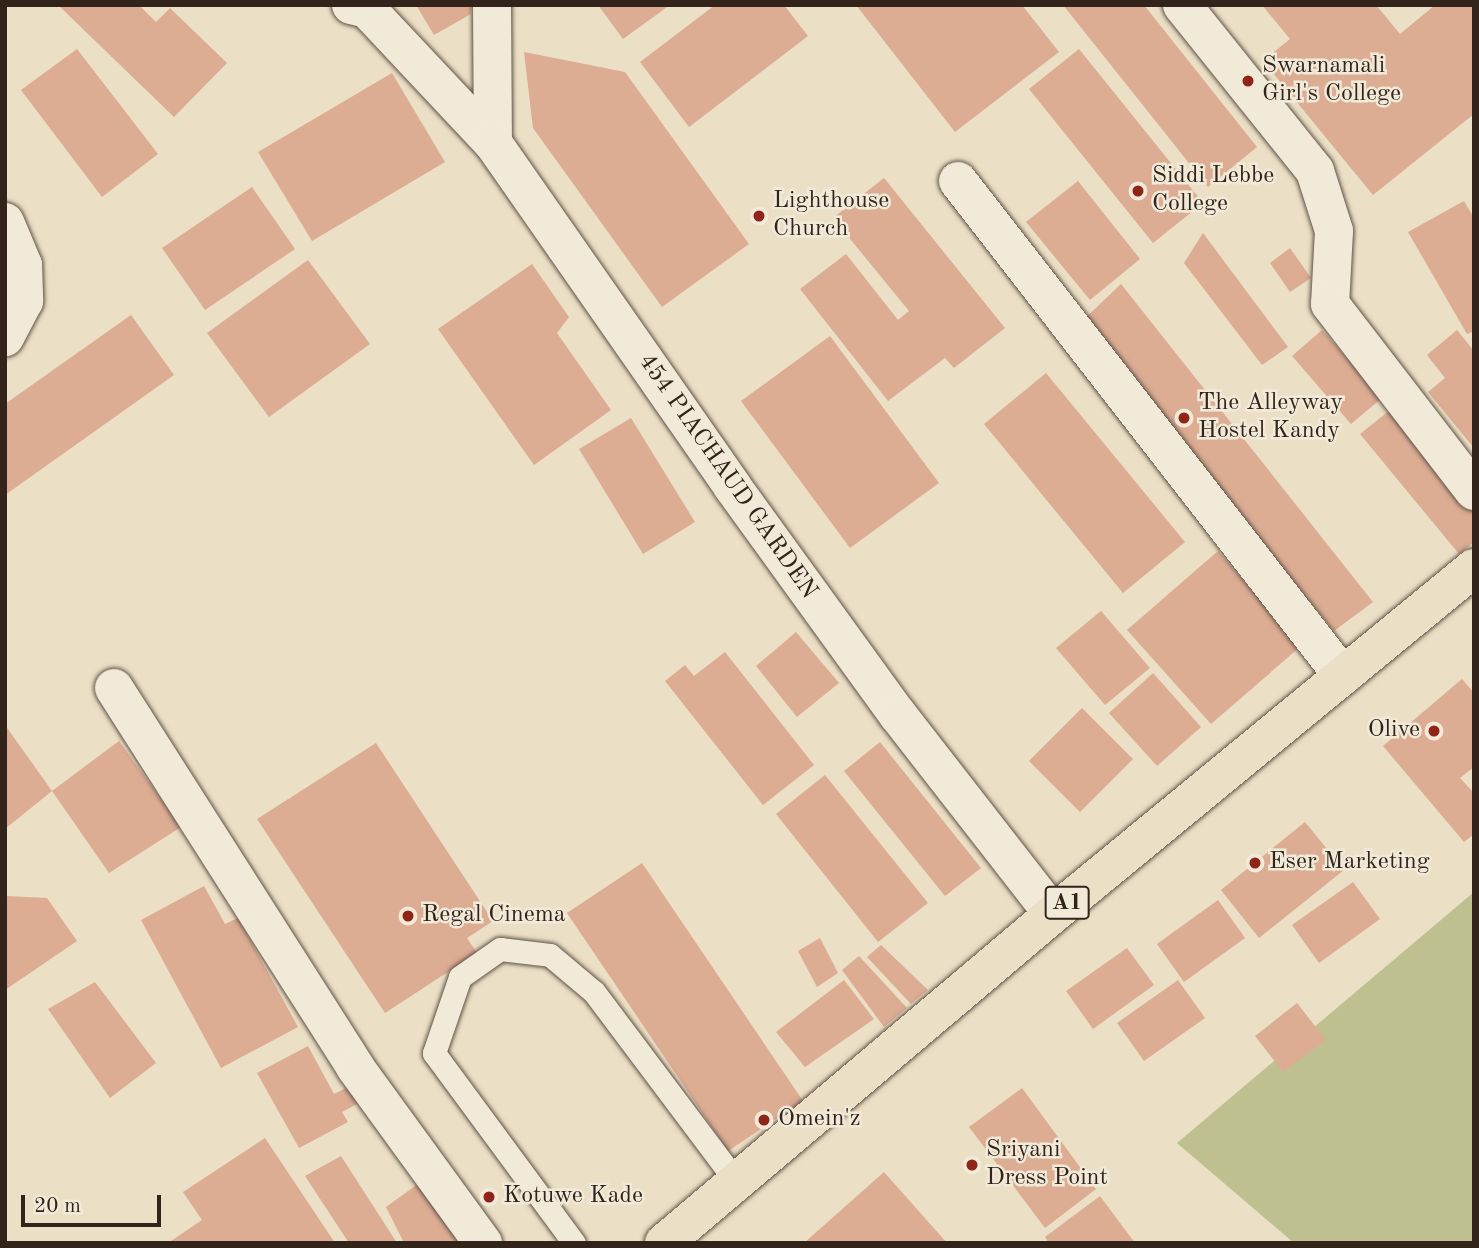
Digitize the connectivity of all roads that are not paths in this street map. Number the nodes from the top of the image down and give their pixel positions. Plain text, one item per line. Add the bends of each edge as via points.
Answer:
1 (351, 5) edge
2 (492, 5) edge
3 (1181, 5) edge
4 (494, 143) junction
5 (958, 181) dead end
6 (5, 222) edge
7 (5, 337) edge
8 (1474, 491) edge
9 (1474, 568) edge
10 (1343, 677) junction
11 (114, 688) dead end
12 (1052, 914) junction
13 (736, 1181) junction
14 (483, 1243) edge
15 (574, 1243) edge
16 (664, 1243) edge

1 - 4 street, 454 PIACHAUD GARDEN via 367,9
2 - 4 street
3 - 8 street via 1315,171 1334,231 1330,304
4 - 12 street, 454 PIACHAUD GARDEN via 756,519 898,715
5 - 10 street
6 - 7 street via 23,265 24,301
9 - 10 highway, A1
10 - 12 highway, A1
11 - 14 street via 355,1067
12 - 13 highway, A1
13 - 15 lane via 594,992 551,955 500,949 460,977 434,1053
13 - 16 highway, A1

